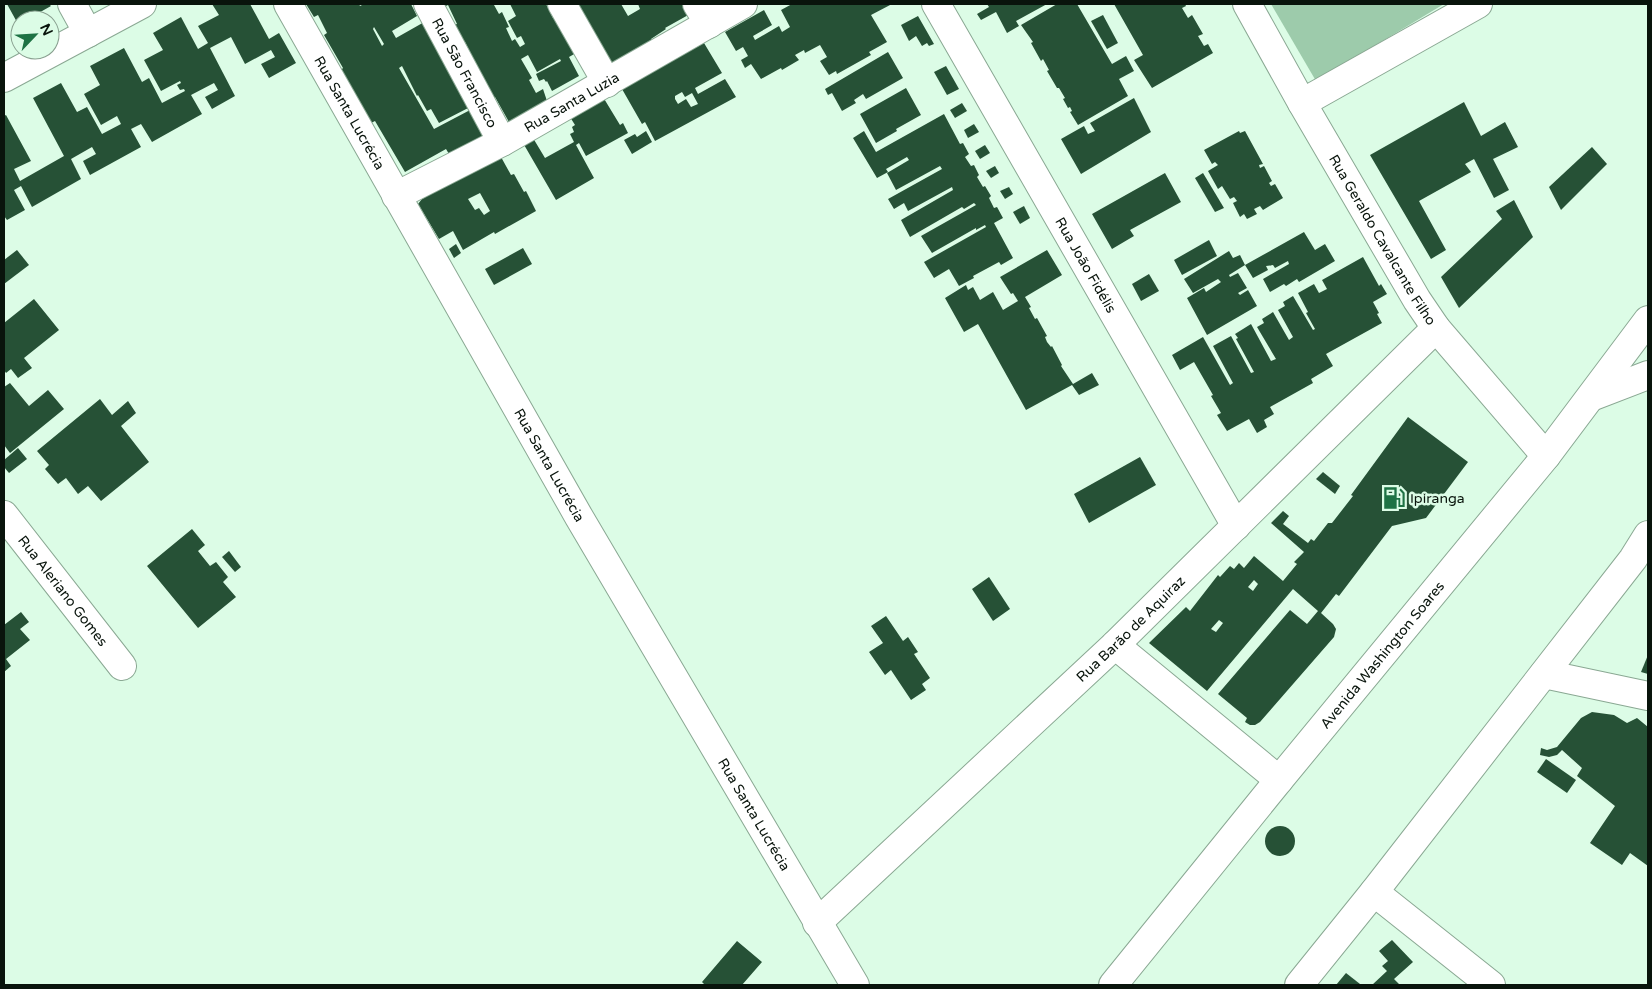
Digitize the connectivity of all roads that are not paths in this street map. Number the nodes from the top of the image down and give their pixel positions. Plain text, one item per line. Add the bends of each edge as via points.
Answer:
1 (72, 4) edge
2 (142, 4) edge
3 (288, 4) edge
4 (428, 4) edge
5 (562, 4) edge
6 (743, 4) edge
7 (936, 4) edge
8 (1247, 4) edge
9 (1478, 4) edge
10 (703, 14) edge
11 (88, 33) junction
12 (4, 78) edge
13 (607, 83) junction
14 (1302, 103) junction
15 (502, 142) junction
16 (396, 196) junction
17 (1648, 320) edge
18 (1436, 328) junction
19 (1648, 375) edge
20 (1591, 397) junction
21 (1546, 456) junction
22 (4, 515) edge
23 (1236, 526) junction
24 (1648, 535) edge
25 (1114, 645) junction
26 (122, 666) dead end
27 (1544, 674) junction
28 (1648, 696) edge
29 (1279, 780) junction
30 (1374, 892) junction
31 (817, 922) junction
32 (1477, 982) edge
33 (855, 985) edge
34 (1113, 985) edge
35 (1299, 985) edge

1 - 11 main road
2 - 11 main road
3 - 16 main road, Rua Santa Lucrécia
4 - 15 main road, Rua São Francisco
5 - 13 main road
6 - 10 main road, Rua Santa Luzia
7 - 23 main road, Rua João Fidélis
8 - 14 main road, Rua Geraldo Cavalcante Filho
9 - 14 main road
10 - 13 main road, Rua Santa Luzia
11 - 12 main road
13 - 15 main road, Rua Santa Luzia
14 - 18 main road, Rua Geraldo Cavalcante Filho
15 - 16 main road, Rua Santa Luzia
16 - 31 main road, Rua Santa Lucrécia
17 - 20 main road, Avenida Washington Soares
18 - 21 main road, Rua Geraldo Cavalcante Filho
18 - 23 main road, Rua Barão de Aquiraz
19 - 20 main road
20 - 21 main road, Avenida Washington Soares
21 - 29 main road, Avenida Washington Soares
22 - 26 main road, Rua Aleriano Gomes
23 - 25 main road, Rua Barão de Aquiraz
24 - 27 main road
25 - 29 main road
25 - 31 main road, Rua Barão de Aquiraz
27 - 28 main road
27 - 30 main road
29 - 34 main road, Avenida Washington Soares
30 - 32 main road
30 - 35 main road
31 - 33 main road, Rua Santa Lucrécia

